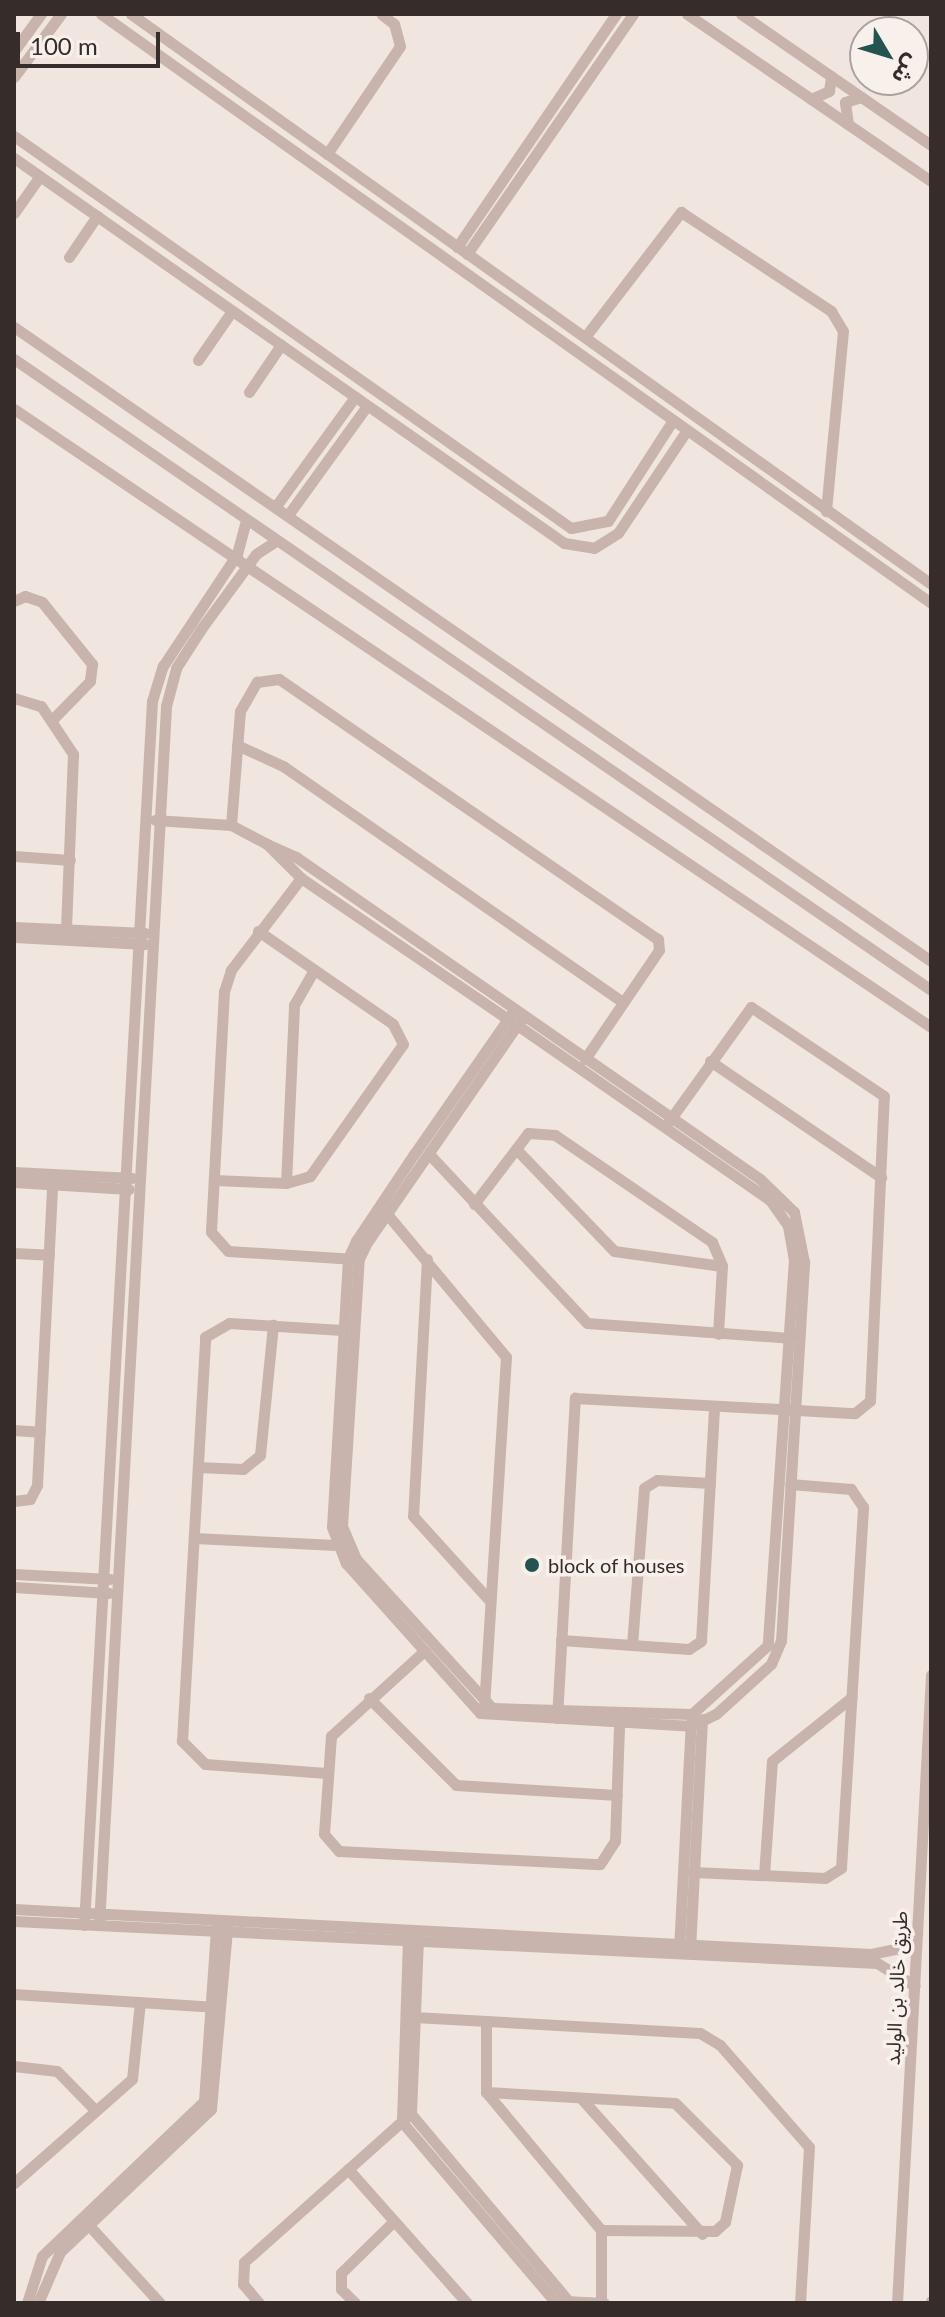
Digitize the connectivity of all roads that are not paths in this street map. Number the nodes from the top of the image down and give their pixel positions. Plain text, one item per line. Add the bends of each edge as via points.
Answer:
1 (41, 14) edge
2 (61, 14) edge
3 (101, 14) edge
4 (131, 14) edge
5 (381, 14) edge
6 (616, 14) edge
7 (633, 14) edge
8 (687, 14) edge
9 (741, 14) edge
10 (14, 50) edge
11 (831, 76) junction
12 (14, 77) edge
13 (861, 97) junction
14 (811, 99) junction
15 (848, 124) junction
16 (14, 136) edge
17 (931, 145) edge
18 (327, 154) junction
19 (14, 158) edge
20 (40, 176) junction
21 (931, 181) edge
22 (14, 213) edge
23 (97, 216) junction
24 (462, 251) junction
25 (69, 257) dead end
26 (232, 311) junction
27 (269, 317) junction
28 (14, 327) edge
29 (260, 331) junction
30 (585, 337) junction
31 (281, 345) junction
32 (14, 359) edge
33 (198, 360) dead end
34 (249, 392) dead end
35 (355, 397) junction
36 (367, 406) junction
37 (14, 409) edge
38 (673, 420) junction
39 (687, 430) junction
40 (469, 459) junction
41 (461, 471) junction
42 (276, 506) junction
43 (826, 511) junction
44 (288, 515) junction
45 (246, 520) junction
46 (276, 541) junction
47 (235, 558) junction
48 (247, 564) junction
49 (915, 573) junction
50 (931, 584) edge
51 (906, 586) junction
52 (14, 601) edge
53 (931, 603) edge
54 (190, 622) junction
55 (201, 629) junction
56 (14, 698) edge
57 (52, 720) junction
58 (237, 745) junction
59 (146, 820) junction
60 (160, 821) junction
61 (231, 825) junction
62 (267, 844) junction
63 (14, 856) edge
64 (70, 860) junction
65 (301, 878) junction
66 (14, 927) edge
67 (66, 930) junction
68 (258, 931) junction
69 (14, 937) edge
70 (139, 938) junction
71 (153, 939) junction
72 (931, 961) edge
73 (314, 970) junction
74 (931, 990) edge
75 (623, 1002) junction
76 (516, 1017) junction
77 (931, 1027) edge
78 (585, 1059) junction
79 (710, 1061) junction
80 (130, 1111) junction
81 (144, 1111) junction
82 (668, 1123) junction
83 (516, 1149) junction
84 (429, 1154) junction
85 (14, 1172) edge
86 (881, 1177) junction
87 (214, 1180) junction
88 (47, 1181) junction
89 (14, 1182) edge
90 (286, 1183) junction
91 (126, 1184) junction
92 (140, 1184) junction
93 (474, 1204) junction
94 (387, 1214) junction
95 (14, 1253) edge
96 (49, 1255) junction
97 (354, 1259) junction
98 (427, 1259) junction
99 (722, 1266) junction
100 (273, 1325) junction
101 (342, 1330) junction
102 (718, 1334) junction
103 (789, 1338) junction
104 (114, 1398) junction
105 (128, 1398) junction
106 (714, 1407) junction
107 (789, 1411) junction
108 (14, 1430) edge
109 (40, 1432) junction
110 (786, 1460) junction
111 (198, 1467) junction
112 (710, 1483) junction
113 (790, 1484) junction
114 (14, 1501) edge
115 (194, 1538) junction
116 (336, 1545) junction
117 (14, 1574) edge
118 (104, 1579) junction
119 (118, 1580) junction
120 (14, 1587) edge
121 (103, 1592) junction
122 (117, 1593) junction
123 (380, 1595) junction
124 (490, 1601) junction
125 (561, 1640) junction
126 (632, 1645) junction
127 (423, 1652) junction
128 (931, 1675) edge
129 (852, 1697) junction
130 (369, 1698) junction
131 (484, 1703) junction
132 (930, 1713) edge
133 (557, 1718) junction
134 (696, 1718) junction
135 (619, 1726) junction
136 (326, 1773) junction
137 (617, 1795) junction
138 (87, 1869) junction
139 (102, 1870) junction
140 (694, 1872) junction
141 (764, 1875) junction
142 (14, 1909) edge
143 (84, 1919) junction
144 (100, 1920) junction
145 (14, 1921) edge
146 (221, 1926) junction
147 (917, 1933) junction
148 (413, 1936) junction
149 (685, 1944) junction
150 (684, 1958) junction
151 (915, 1986) junction
152 (14, 1994) edge
153 (140, 2002) junction
154 (217, 2006) junction
155 (414, 2017) junction
156 (486, 2021) junction
157 (14, 2066) edge
158 (486, 2092) junction
159 (581, 2098) junction
160 (95, 2110) junction
161 (406, 2118) junction
162 (348, 2169) junction
163 (14, 2183) edge
164 (86, 2221) junction
165 (394, 2221) junction
166 (601, 2230) junction
167 (702, 2234) junction
168 (556, 2302) edge
169 (570, 2302) edge
170 (27, 2303) edge
171 (38, 2303) edge
172 (160, 2303) edge
173 (259, 2303) edge
174 (355, 2303) edge
175 (467, 2303) edge
176 (603, 2303) edge
177 (800, 2303) edge
178 (897, 2303) edge

1 - 10 street
2 - 12 street
3 - 38 street
4 - 18 street
5 - 18 street via 394,24 400,46
6 - 24 street
7 - 24 street
8 - 14 street
9 - 11 street
11 - 13 street
11 - 14 street via 829,91
13 - 15 street via 845,102
13 - 17 street
14 - 15 street
15 - 21 street
16 - 27 street
18 - 24 street
19 - 20 street
20 - 22 street
20 - 23 street
23 - 25 street
23 - 26 street
24 - 30 street
26 - 29 street
26 - 33 street
27 - 29 street
27 - 40 street
28 - 42 street
29 - 31 street
30 - 43 street
30 - 43 street via 681,212 831,311 843,331
31 - 34 street
31 - 35 street
32 - 45 street
35 - 36 street
35 - 42 street
36 - 41 street
36 - 44 street
37 - 47 street
38 - 39 street
38 - 40 street via 616,510 597,528 557,522
39 - 41 street via 618,533 594,548 564,543
39 - 51 street
40 - 41 street
42 - 44 street
43 - 49 street
44 - 72 street
45 - 46 street
45 - 47 street
46 - 48 street
46 - 74 street
47 - 48 street
47 - 54 street
48 - 55 street
48 - 77 street
49 - 50 street
49 - 51 street
51 - 53 street
52 - 57 street via 25,596 42,602 92,664 90,681
54 - 55 street
54 - 59 street via 156,683
55 - 60 street via 168,692
56 - 57 street via 34,700
57 - 64 street via 75,765
58 - 61 street
58 - 75 street via 283,766
58 - 75 street via 247,694 264,679 286,682 658,939 659,950
59 - 60 street
59 - 70 street
60 - 61 street
60 - 71 street
61 - 62 street
62 - 65 street
62 - 76 street
63 - 64 street
64 - 67 street
65 - 68 street
65 - 76 street
66 - 67 street
67 - 70 street
68 - 73 street
68 - 87 street via 224,991
69 - 70 street
70 - 71 street
70 - 80 street
71 - 81 street
73 - 90 street via 293,1012
73 - 90 street via 397,1028 403,1044 321,1167
75 - 78 street
76 - 78 street
76 - 82 street
76 - 84 street
76 - 97 street
78 - 82 street
79 - 82 street
79 - 86 street
79 - 86 street via 747,1008 809,1041 884,1096
80 - 81 street
80 - 91 street
81 - 92 street
82 - 103 street via 780,1211 794,1246
82 - 107 street via 776,1190 794,1212 804,1241
83 - 93 street
83 - 99 street via 614,1251
83 - 99 street via 537,1130 555,1135 712,1242
84 - 93 street
84 - 94 street
85 - 88 street
86 - 107 street via 870,1401 855,1413
87 - 90 street
87 - 97 street via 211,1232 221,1249
88 - 89 street
88 - 91 street
88 - 96 street
91 - 92 street
91 - 104 street
92 - 105 street
93 - 102 street via 580,1319
94 - 97 street
94 - 98 street
95 - 96 street
96 - 109 street
97 - 101 street
97 - 123 street via 341,1511 356,1559
98 - 124 street via 506,1357
98 - 124 street via 413,1516
99 - 102 street
100 - 101 street
100 - 111 street via 260,1455 243,1469
100 - 111 street via 220,1323 207,1332
101 - 116 street via 331,1509
102 - 103 street
103 - 107 street
104 - 105 street
104 - 118 street
105 - 119 street
106 - 107 street
106 - 112 street
106 - 125 street via 575,1398
107 - 110 street
108 - 109 street
109 - 114 street via 36,1493
110 - 113 street
110 - 134 street via 768,1645
111 - 115 street
112 - 126 street via 657,1480 644,1488
112 - 126 street via 701,1641 689,1649
113 - 129 street via 851,1489 861,1499
113 - 134 street via 779,1649
115 - 116 street
115 - 136 street via 184,1748 205,1764
116 - 123 street
117 - 118 street
118 - 119 street
118 - 121 street
119 - 122 street
120 - 121 street
121 - 122 street
121 - 138 street
122 - 139 street
123 - 127 street
123 - 131 street
124 - 131 street
125 - 126 street
125 - 133 street
127 - 130 street
127 - 133 street via 480,1713
128 - 132 street, طريق خالد بن الوليد
129 - 141 street via 793,1737 772,1761
129 - 141 street via 841,1868 825,1878
130 - 136 street via 331,1736
130 - 137 street via 456,1785
131 - 133 street
132 - 147 street, طريق خالد بن الوليد
133 - 134 street
133 - 135 street
134 - 135 street
134 - 140 street
134 - 149 street
135 - 137 street
136 - 137 street via 324,1834 339,1851 593,1866 614,1848
138 - 139 street
138 - 143 street
139 - 144 street
140 - 141 street
140 - 149 street
142 - 143 street
143 - 144 street
143 - 145 street
144 - 146 street
146 - 148 street
146 - 154 street
147 - 149 street via 900,1948 871,1954
147 - 151 street, طريق خالد بن الوليد
148 - 149 street
148 - 150 street
148 - 155 street
148 - 161 street
149 - 150 street
150 - 151 street via 877,1963
151 - 178 street, طريق خالد بن الوليد
152 - 153 street
153 - 154 street
153 - 160 street via 137,2068
154 - 164 street via 216,2095 182,2135
155 - 156 street
155 - 161 street
156 - 158 street
156 - 177 street via 700,2033 720,2045 809,2147
157 - 160 street via 57,2071
158 - 159 street
158 - 166 street
159 - 167 street
159 - 167 street via 675,2103 737,2165 725,2222
160 - 163 street
161 - 162 street
161 - 168 street
161 - 169 street
162 - 165 street
162 - 173 street via 244,2262 243,2284
164 - 170 street via 42,2256
164 - 171 street via 51,2262
164 - 172 street
165 - 174 street via 341,2273 341,2289
165 - 175 street
166 - 167 street
166 - 176 street
168 - 169 street
169 - 176 street

